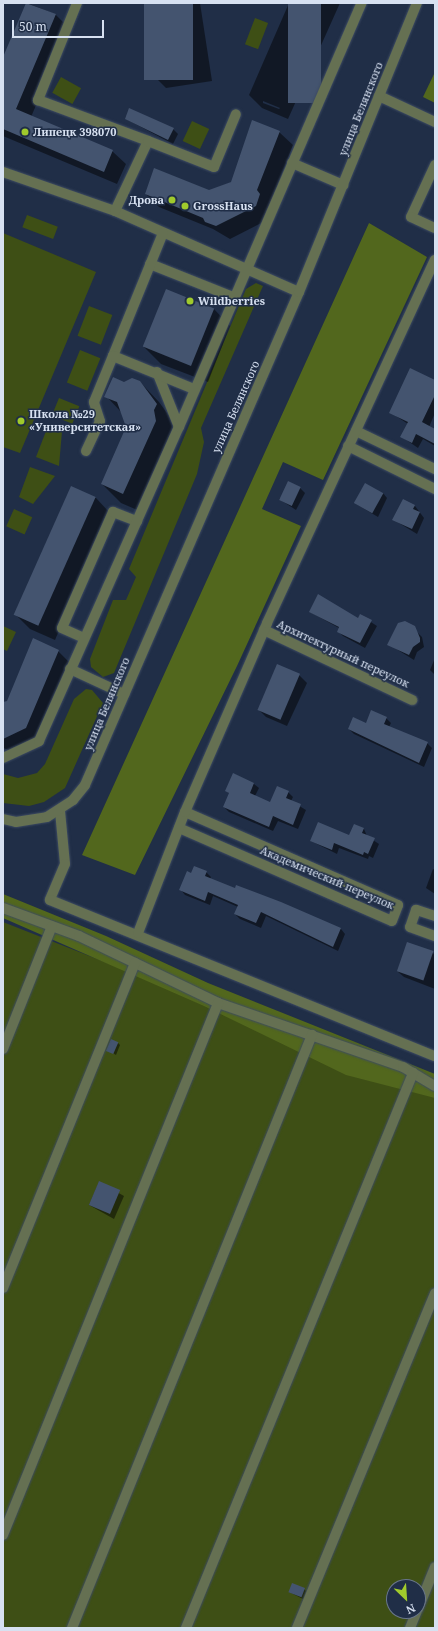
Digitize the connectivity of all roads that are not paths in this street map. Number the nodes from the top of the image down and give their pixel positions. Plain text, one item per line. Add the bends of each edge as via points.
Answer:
1 (77, 3) edge
2 (362, 3) edge
3 (417, 3) edge
4 (379, 96) junction
5 (236, 114) dead end
6 (435, 122) edge
7 (148, 141) junction
8 (292, 164) junction
9 (435, 165) edge
10 (3, 172) edge
11 (343, 185) junction
12 (115, 211) junction
13 (435, 228) edge
14 (163, 233) junction
15 (435, 260) edge
16 (150, 264) junction
17 (245, 270) junction
18 (299, 292) junction
19 (233, 297) junction
20 (113, 356) junction
21 (157, 372) junction
22 (194, 388) junction
23 (179, 427) junction
24 (356, 431) junction
25 (348, 446) junction
26 (86, 451) dead end
27 (435, 469) edge
28 (435, 488) edge
29 (137, 521) junction
30 (264, 630) junction
31 (84, 638) junction
32 (70, 669) junction
33 (124, 694) junction
34 (412, 700) dead end
35 (3, 758) edge
36 (60, 811) junction
37 (186, 812) junction
38 (3, 819) edge
39 (179, 828) junction
40 (3, 908) edge
41 (435, 916) edge
42 (52, 926) junction
43 (138, 933) junction
44 (435, 936) edge
45 (135, 963) junction
46 (218, 1002) junction
47 (312, 1035) junction
48 (3, 1049) edge
49 (435, 1056) edge
50 (413, 1073) junction
51 (435, 1086) edge
52 (3, 1288) edge
53 (435, 1293) edge
54 (3, 1535) edge
55 (435, 1567) edge
56 (426, 1590) edge
57 (72, 1628) edge
58 (186, 1628) edge
59 (297, 1628) edge

1 - 7 street via 38,100
2 - 8 street
3 - 4 street, улица Белянского
4 - 6 street
4 - 11 street, улица Белянского
5 - 7 street via 214,167
7 - 12 street
8 - 11 street
8 - 17 street
9 - 13 street via 411,217
10 - 12 street
11 - 18 street, улица Белянского
12 - 14 street
14 - 16 street
14 - 17 street
15 - 24 street
16 - 19 street
16 - 20 street
17 - 18 street
17 - 19 street
18 - 33 street, улица Белянского
19 - 22 street
20 - 21 street
20 - 26 street via 94,402 100,421
21 - 22 street
21 - 23 street
22 - 23 street
23 - 29 street
24 - 25 street
24 - 27 street
25 - 28 street
25 - 30 street
29 - 31 street
29 - 31 street via 113,512 62,628
30 - 34 street, Архитектурный переулок
30 - 37 street
31 - 32 street
32 - 33 street
32 - 35 street via 39,741
33 - 36 street, улица Белянского via 85,786
36 - 38 street via 35,820
36 - 43 street via 65,864 50,900
37 - 39 street
37 - 39 street, Академический переулок via 398,905 392,921
39 - 43 street
40 - 42 street
41 - 44 street via 416,910 410,927
42 - 45 street
42 - 48 street
43 - 49 street
45 - 46 street
45 - 52 street
46 - 47 street
46 - 54 street
47 - 50 street via 403,1067
47 - 57 street
50 - 51 street
50 - 58 street
53 - 59 street
55 - 56 street

